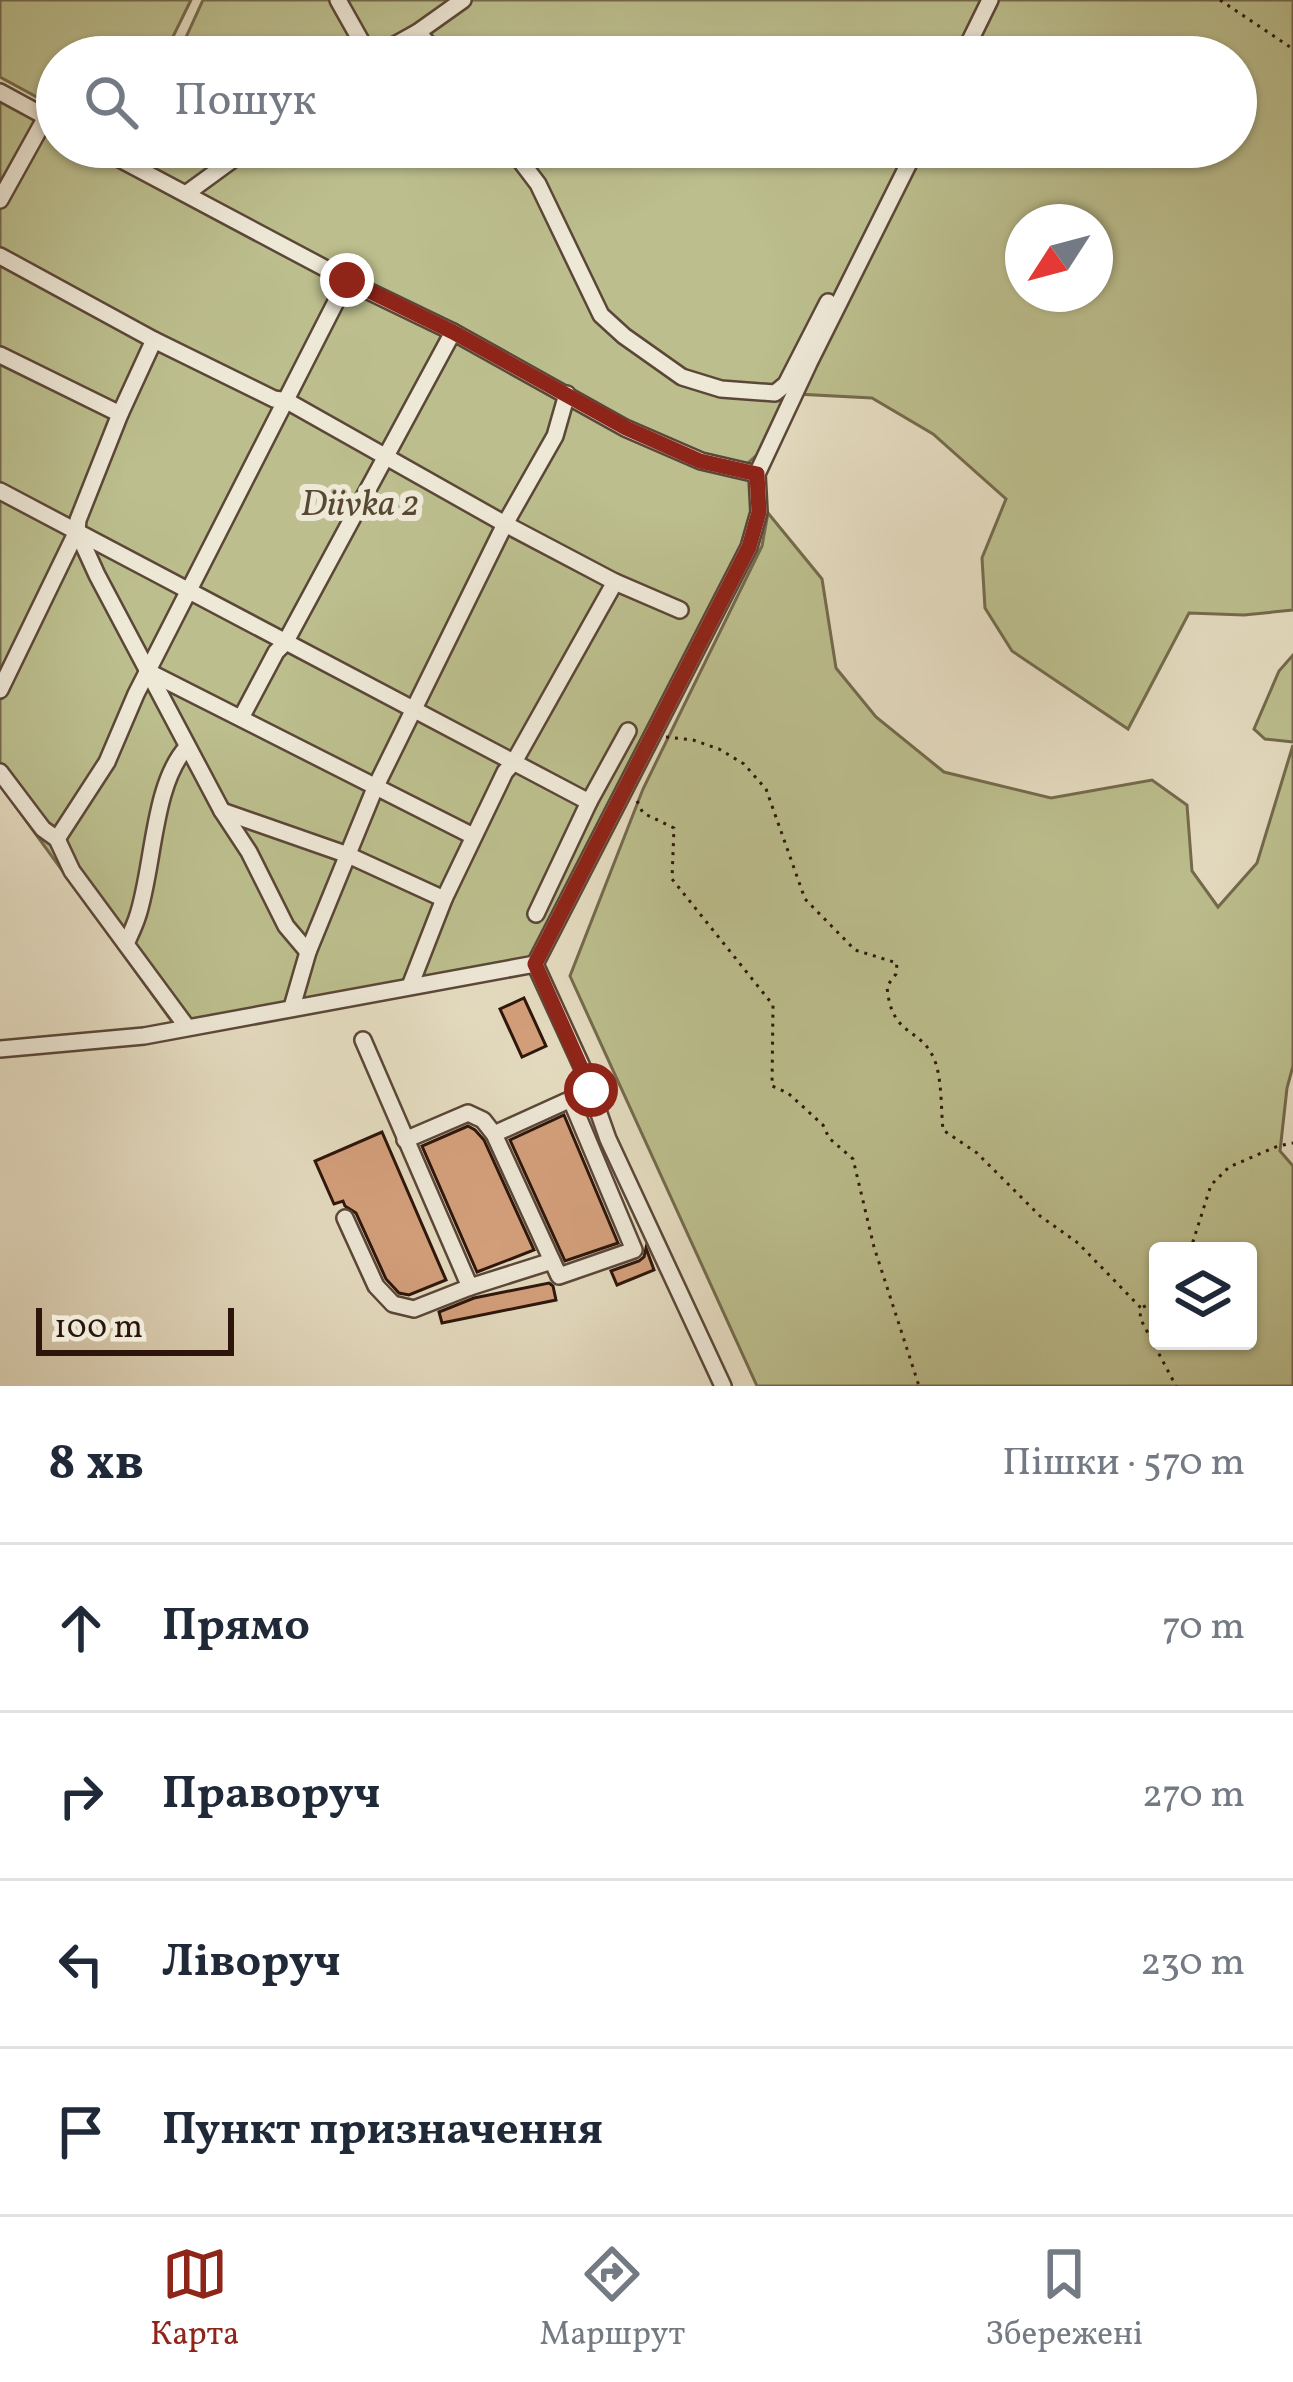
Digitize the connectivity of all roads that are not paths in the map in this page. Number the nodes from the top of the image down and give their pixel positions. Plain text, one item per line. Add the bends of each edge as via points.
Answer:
1 (338, 0) edge
2 (463, 0) edge
3 (990, 0) edge
4 (418, 32) junction
5 (359, 36) edge
6 (410, 36) edge
7 (421, 36) edge
8 (972, 36) edge
9 (0, 92) edge
10 (36, 111) edge
11 (36, 145) edge
12 (138, 168) edge
13 (221, 168) edge
14 (526, 168) edge
15 (907, 168) edge
16 (187, 193) junction
17 (0, 200) edge
18 (0, 256) edge
19 (347, 280) junction
20 (838, 283) dead end
21 (453, 332) junction
22 (154, 340) junction
23 (0, 355) edge
24 (567, 394) junction
25 (287, 401) junction
26 (119, 414) junction
27 (385, 457) junction
28 (757, 474) junction
29 (0, 490) edge
30 (506, 524) junction
31 (77, 532) junction
32 (615, 582) junction
33 (187, 592) junction
34 (680, 610) dead end
35 (285, 644) junction
36 (149, 672) junction
37 (0, 690) edge
38 (414, 710) junction
39 (242, 718) junction
40 (628, 731) dead end
41 (187, 747) junction
42 (514, 762) junction
43 (0, 772) edge
44 (375, 788) junction
45 (589, 802) junction
46 (222, 811) junction
47 (473, 836) junction
48 (57, 839) junction
49 (348, 855) junction
50 (444, 898) junction
51 (536, 914) dead end
52 (126, 944) junction
53 (308, 952) junction
54 (535, 964) junction
55 (410, 986) junction
56 (292, 1007) junction
57 (187, 1027) junction
58 (363, 1040) dead end
59 (0, 1049) edge
60 (591, 1090) junction
61 (571, 1100) junction
62 (494, 1134) junction
63 (405, 1140) junction
64 (346, 1218) dead end
65 (552, 1261) junction
66 (470, 1287) junction
67 (723, 1386) edge

1 - 5 street
2 - 4 street
3 - 8 street
4 - 6 street
4 - 7 street
9 - 10 street
11 - 17 street
12 - 16 street
13 - 16 street
14 - 20 street via 601,314 682,376 775,393
15 - 28 street
16 - 19 street
18 - 22 street
19 - 21 street
19 - 25 street
21 - 24 street
21 - 27 street
22 - 25 street
22 - 26 street
23 - 26 street
24 - 28 street via 700,461
24 - 30 street via 555,436
25 - 27 street
25 - 33 street
26 - 31 street
27 - 30 street
27 - 35 street
28 - 54 street via 759,512 749,547
29 - 31 street
30 - 32 street
30 - 38 street
31 - 33 street
31 - 36 street
31 - 37 street
32 - 34 street
32 - 42 street
33 - 35 street
33 - 36 street
35 - 38 street
35 - 39 street
36 - 39 street
36 - 41 street
36 - 48 street
38 - 42 street
38 - 44 street
39 - 44 street
40 - 45 street
41 - 46 street
41 - 52 street via 162,803
42 - 45 street
42 - 47 street
43 - 48 street
44 - 47 street
44 - 49 street
45 - 51 street
46 - 49 street
46 - 53 street
47 - 50 street
48 - 52 street
49 - 50 street
49 - 53 street
50 - 55 street
52 - 57 street
53 - 56 street
54 - 55 street
54 - 60 street
55 - 56 street
56 - 57 street
57 - 59 street
58 - 63 street
60 - 61 street
60 - 67 street
61 - 62 street
61 - 65 street via 634,1250 559,1276
62 - 63 street via 468,1113
62 - 65 street
63 - 66 street
64 - 66 street via 392,1304 414,1309
65 - 66 street

